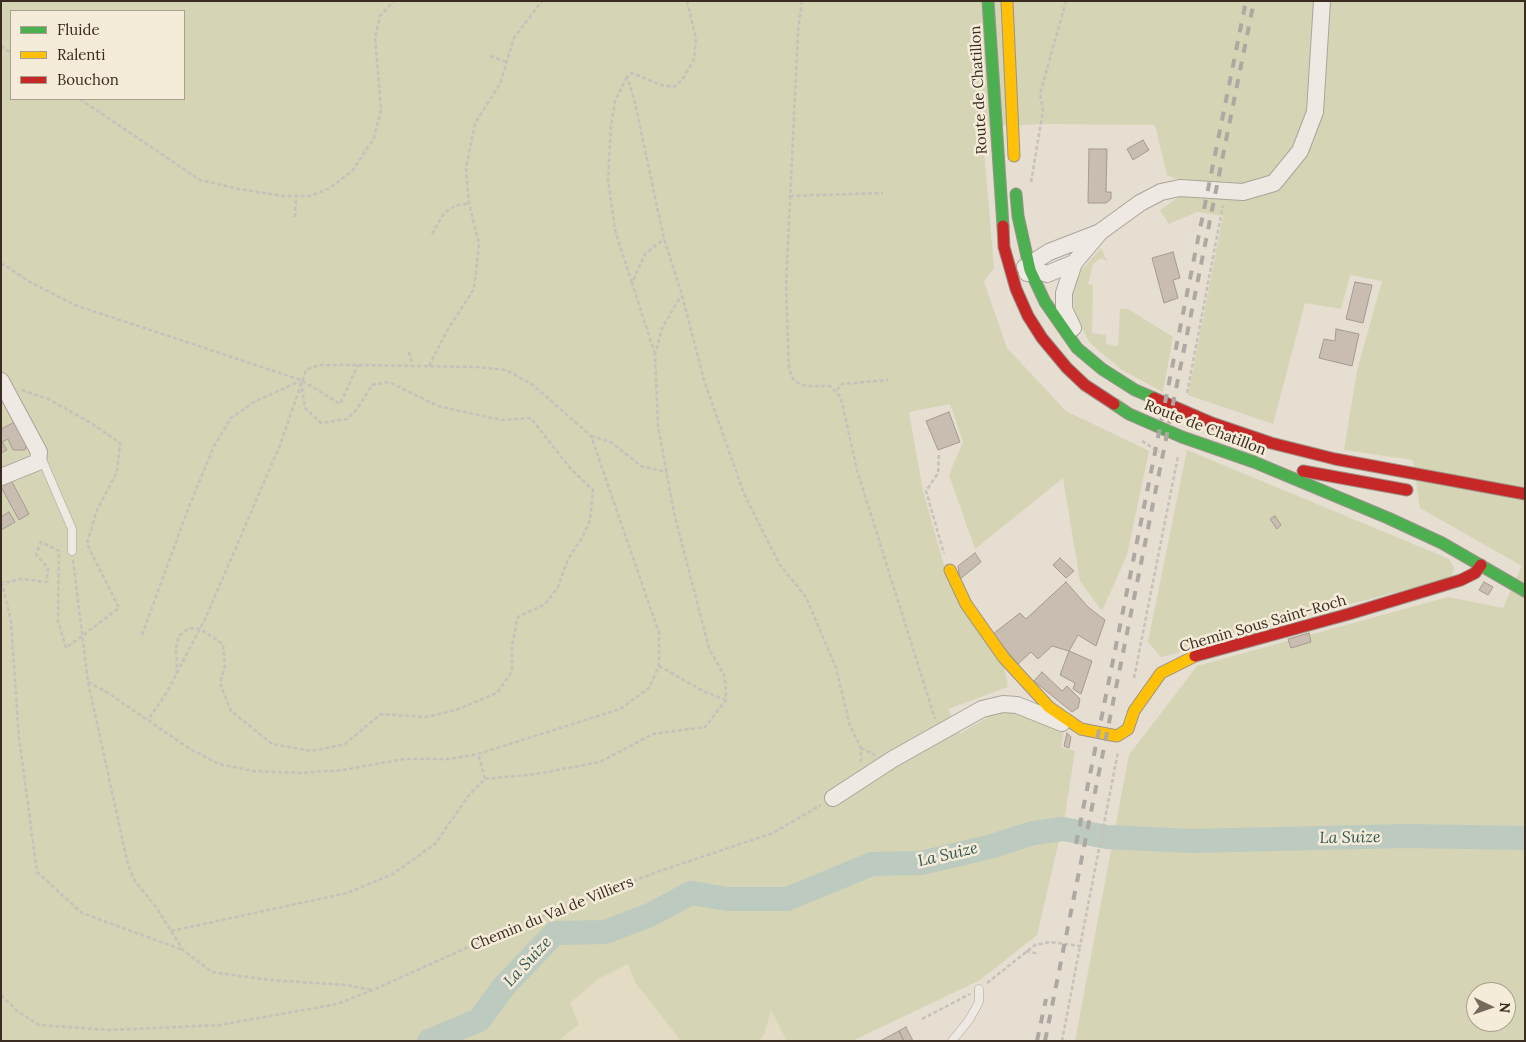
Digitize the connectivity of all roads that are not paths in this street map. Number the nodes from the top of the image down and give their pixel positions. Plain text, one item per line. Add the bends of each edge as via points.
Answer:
1 (988, 1) edge
2 (1007, 1) edge
3 (1322, 1) edge
4 (1100, 232) junction
5 (1024, 246) junction
6 (1049, 252) junction
7 (1007, 260) junction
8 (1074, 262) junction
9 (1030, 270) junction
10 (1016, 290) junction
11 (1102, 368) junction
12 (2, 383) edge
13 (39, 452) junction
14 (1254, 462) junction
15 (1, 477) edge
16 (1418, 492) dead end
17 (1525, 494) edge
18 (1525, 498) edge
19 (1489, 500) dead end
20 (72, 552) road end
21 (1481, 565) junction
22 (950, 570) road end
23 (1525, 591) edge
24 (1081, 729) junction
25 (833, 798) road end
26 (979, 989) road end
27 (952, 1041) edge

1 - 7 main road, Route de Chatillon
2 - 5 main road, Route de Chatillon via 1015,173
3 - 4 street via 1314,112 1304,143 1287,170 1274,183 1243,192 1180,188 1161,192
4 - 6 street
4 - 8 street
5 - 6 street
5 - 9 main road, Route de Chatillon
6 - 9 street
7 - 9 street
7 - 10 main road, Route de Chatillon
8 - 9 street via 1047,274
8 - 11 street via 1064,293 1064,309 1073,328
9 - 10 street
9 - 11 main road, Route de Chatillon via 1045,302 1077,348
10 - 14 main road, Route de Chatillon via 1042,338 1085,385 1129,414
11 - 17 main road, Route de Chatillon via 1135,390 1186,413 1271,443 1335,459
12 - 13 street
13 - 15 street via 38,462
13 - 20 lane via 72,529
14 - 16 main road
14 - 21 main road, Route de Chatillon via 1388,518
18 - 19 main road
21 - 23 main road, Route de Chatillon
21 - 24 main road, Chemin Sous Saint-Roch via 1475,573 1461,580 1180,662 1161,674 1148,688 1128,729 1121,735
22 - 24 main road via 966,604 1004,658 1049,707
24 - 25 street via 1018,705 1003,704 982,709
26 - 27 lane via 979,1002

